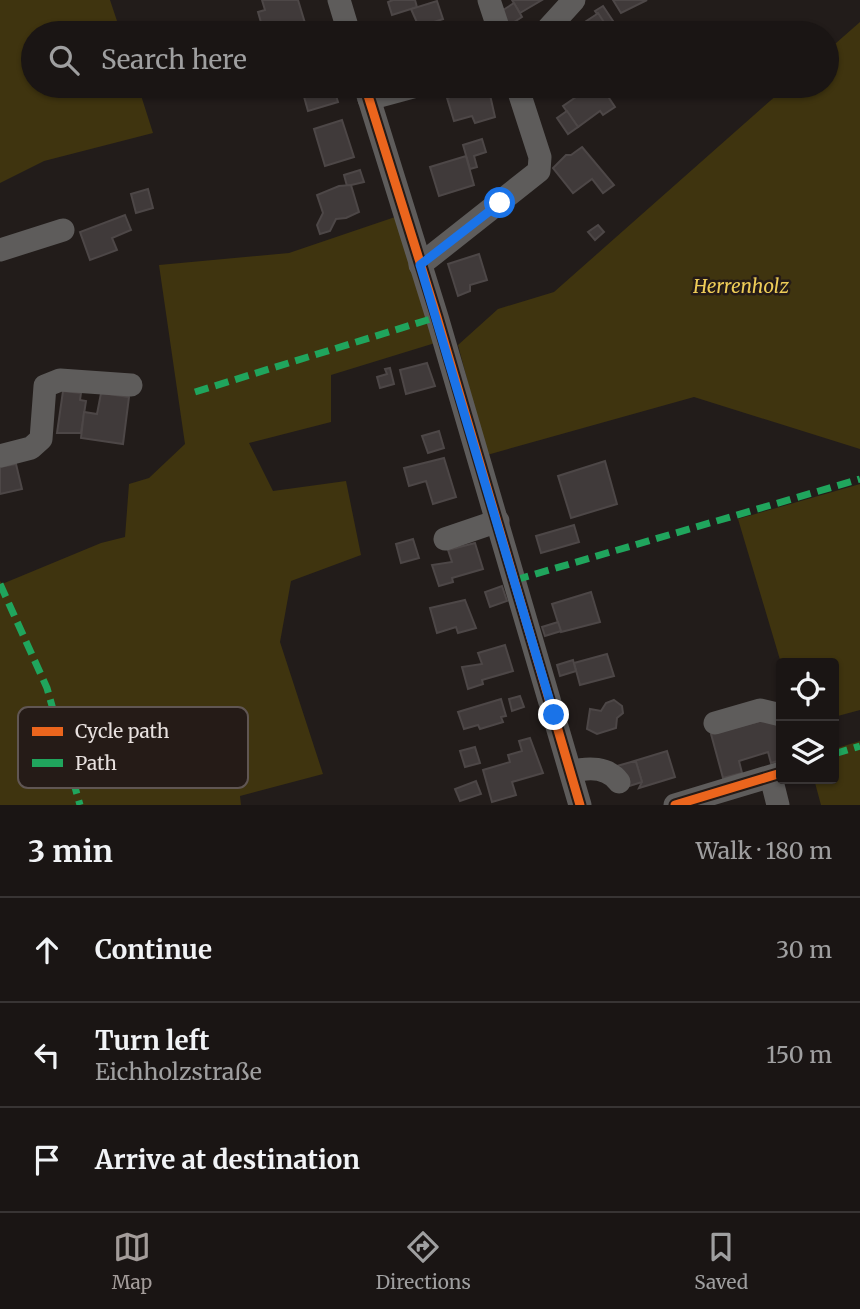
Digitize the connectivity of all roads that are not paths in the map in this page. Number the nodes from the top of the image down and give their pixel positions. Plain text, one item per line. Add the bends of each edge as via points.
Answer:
1 (339, 0) edge
2 (489, 0) edge
3 (574, 0) edge
4 (345, 21) edge
5 (496, 21) edge
6 (555, 21) edge
7 (369, 98) edge
8 (521, 98) edge
9 (63, 230) dead end
10 (0, 250) edge
11 (420, 265) junction
12 (131, 385) dead end
13 (0, 456) edge
14 (498, 521) junction
15 (445, 539) dead end
16 (776, 714) edge
17 (715, 723) dead end
18 (570, 772) junction
19 (776, 775) edge
20 (619, 782) dead end
21 (777, 784) edge
22 (580, 805) edge
23 (675, 805) edge
24 (778, 805) edge

1 - 4 street
2 - 5 street
3 - 6 street
7 - 11 street
8 - 11 street via 540,158 538,171
9 - 10 street
11 - 14 street
12 - 13 street via 60,380 44,386 41,439 31,448
14 - 15 street
14 - 18 street
16 - 17 street via 760,710
18 - 20 street via 602,771
18 - 22 street
19 - 23 street
21 - 24 street

